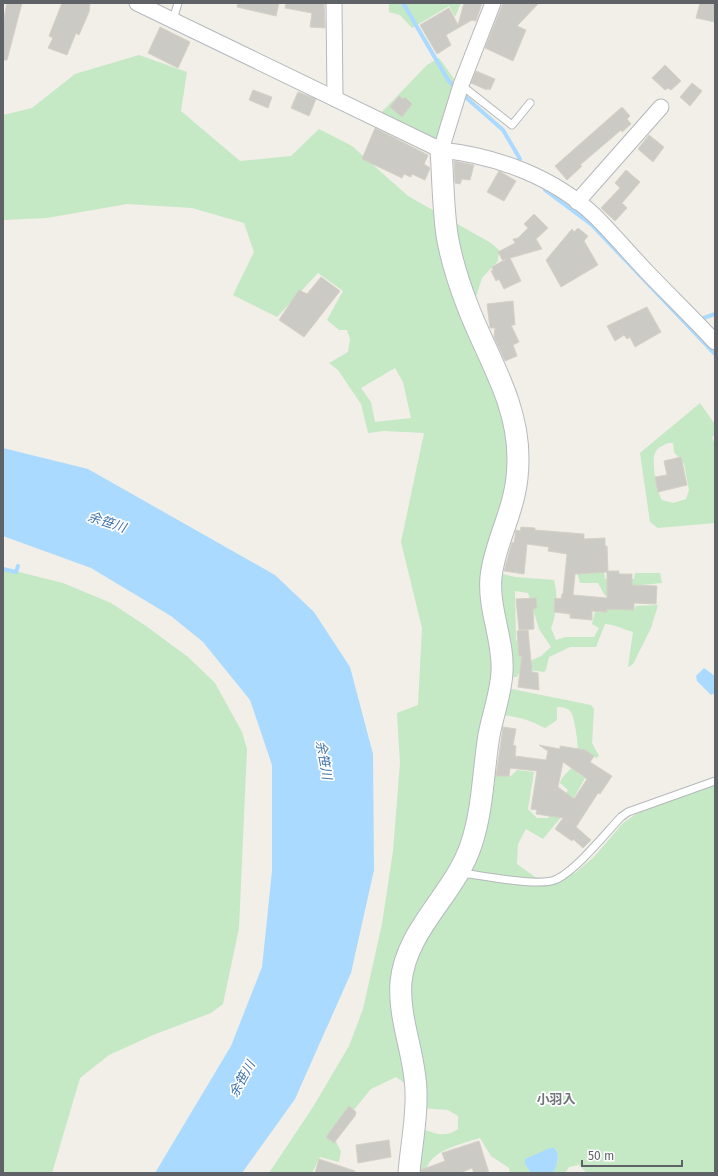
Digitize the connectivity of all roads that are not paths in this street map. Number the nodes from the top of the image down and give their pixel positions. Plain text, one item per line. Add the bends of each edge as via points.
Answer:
1 (137, 3) edge
2 (178, 3) edge
3 (334, 3) edge
4 (492, 3) edge
5 (173, 20) junction
6 (461, 85) junction
7 (335, 99) junction
8 (530, 103) dead end
9 (661, 107) dead end
10 (441, 150) junction
11 (577, 202) junction
12 (715, 342) edge
13 (715, 781) edge
14 (459, 873) junction
15 (409, 1173) edge

1 - 5 street
2 - 5 lane
3 - 7 street
4 - 6 street
5 - 7 street
6 - 8 lane via 512,124
6 - 10 street
7 - 10 street
9 - 11 street
10 - 11 street via 467,153 512,166 540,178
10 - 14 street via 448,237 468,307 511,406 518,455 515,494 494,558 491,580 493,614 501,649 502,673 489,737 480,809 471,846
11 - 12 street via 595,216
13 - 14 lane via 628,812 558,879 542,883
14 - 15 street via 418,933 401,981 402,1012 412,1058 416,1093

